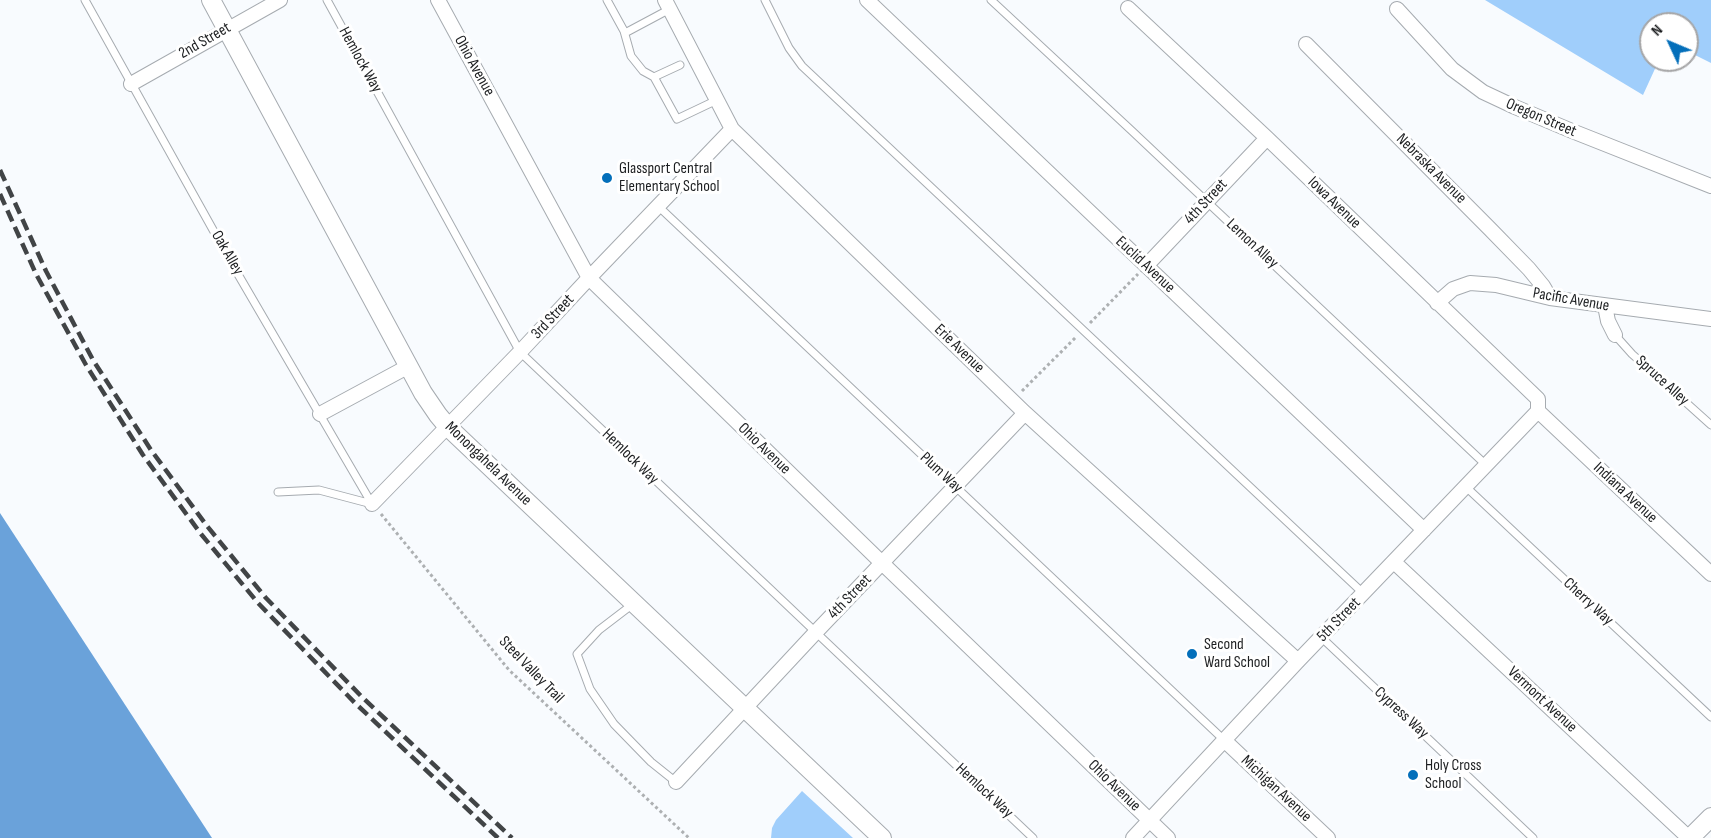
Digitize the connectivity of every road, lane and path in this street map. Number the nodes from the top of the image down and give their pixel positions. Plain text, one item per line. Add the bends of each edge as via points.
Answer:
1 (85, 0) edge
2 (211, 0) edge
3 (280, 0) edge
4 (327, 0) edge
5 (438, 0) edge
6 (607, 0) edge
7 (765, 0) edge
8 (867, 0) edge
9 (991, 0) edge
10 (668, 5) edge
11 (1128, 8) dead end
12 (1398, 9) dead end
13 (227, 29) junction
14 (625, 33) junction
15 (1306, 44) dead end
16 (680, 65) dead end
17 (654, 77) junction
18 (131, 84) junction
19 (717, 100) junction
20 (732, 129) junction
21 (1267, 138) junction
22 (1711, 186) edge
23 (1207, 201) junction
24 (658, 206) junction
25 (1146, 266) junction
26 (589, 278) junction
27 (1550, 298) junction
28 (1437, 303) junction
29 (1605, 306) junction
30 (1711, 319) edge
31 (1615, 335) joint
32 (520, 352) junction
33 (409, 366) junction
34 (1538, 405) junction
35 (1025, 413) junction
36 (320, 414) junction
37 (1711, 425) edge
38 (448, 427) junction
39 (1486, 465) junction
40 (955, 486) junction
41 (1465, 486) junction
42 (278, 492) dead end
43 (372, 504) junction
44 (1424, 530) junction
45 (1394, 562) junction
46 (882, 563) junction
47 (1711, 574) edge
48 (1364, 594) junction
49 (636, 603) junction
50 (815, 633) junction
51 (1322, 638) junction
52 (1298, 661) junction
53 (745, 708) junction
54 (1711, 717) edge
55 (1224, 740) junction
56 (676, 782) joint
57 (1711, 817) edge
58 (1150, 821) junction
59 (689, 838) edge
60 (882, 838) edge
61 (1033, 838) edge
62 (1134, 838) edge
63 (1168, 838) edge
64 (1328, 838) edge
65 (1533, 838) edge
66 (1689, 838) edge

1 - 18 lane, Oak Alley
2 - 13 main road, Monongahela Avenue
3 - 13 street, 2nd Street
4 - 32 lane, Hemlock Way
5 - 26 street, Ohio Avenue
6 - 14 lane
7 - 48 lane via 802,66
8 - 25 street, Euclid Avenue
9 - 23 lane, Lemon Alley
10 - 14 lane
10 - 19 street, Erie Avenue
11 - 21 street, Iowa Avenue
12 - 22 street, Oregon Street via 1452,69 1483,92
13 - 18 street, 2nd Street
13 - 33 main road, Monongahela Avenue
14 - 17 lane via 632,56 643,71
15 - 27 street, Nebraska Avenue via 1490,228
16 - 17 lane
17 - 19 lane via 677,119
18 - 36 lane, Oak Alley
19 - 20 street, Erie Avenue
20 - 24 street, 3rd Street
20 - 35 street, Erie Avenue
21 - 23 street, 4th Street
21 - 28 street, Iowa Avenue
23 - 25 street, 4th Street
23 - 39 lane, Lemon Alley
24 - 26 street, 3rd Street
24 - 40 lane, Plum Way
25 - 44 street, Euclid Avenue
26 - 32 street, 3rd Street
26 - 46 street, Ohio Avenue
27 - 28 street, Pacific Avenue via 1470,283 1453,289
27 - 29 street, Pacific Avenue
28 - 34 street, Iowa Avenue
29 - 30 street, Pacific Avenue
29 - 31 street
31 - 37 lane, Spruce Alley
32 - 38 street, 3rd Street
32 - 50 lane, Hemlock Way
33 - 36 street
33 - 38 main road, Monongahela Avenue
34 - 39 street, 5th Street
34 - 47 street, Indiana Avenue
35 - 40 street, 4th Street
35 - 52 street, Erie Avenue
36 - 43 lane, Oak Alley
38 - 43 street, 3rd Street
38 - 49 main road, Monongahela Avenue
39 - 41 street, 5th Street
40 - 46 street, 4th Street
40 - 55 lane, Plum Way
41 - 44 street, 5th Street
41 - 54 lane, Cherry Way
42 - 43 lane via 319,490
43 - 59 path, Steel Valley Trail via 509,670
44 - 45 street, 5th Street
45 - 48 street, 5th Street
45 - 66 street, Vermont Avenue
46 - 50 street, 4th Street
46 - 58 street, Ohio Avenue
48 - 51 street, 5th Street
49 - 53 main road, Monongahela Avenue
49 - 56 lane via 599,630 577,654 590,689 615,724
50 - 53 street, 4th Street
50 - 61 lane, Hemlock Way
51 - 52 street, 5th Street
51 - 65 lane, Cypress Way
52 - 55 street, 5th Street
53 - 56 street, 4th Street
53 - 60 main road, Monongahela Avenue
55 - 58 street, 5th Street
55 - 64 street, Michigan Avenue
57 - 66 main road
58 - 62 street, 5th Street
58 - 63 street, Ohio Avenue

